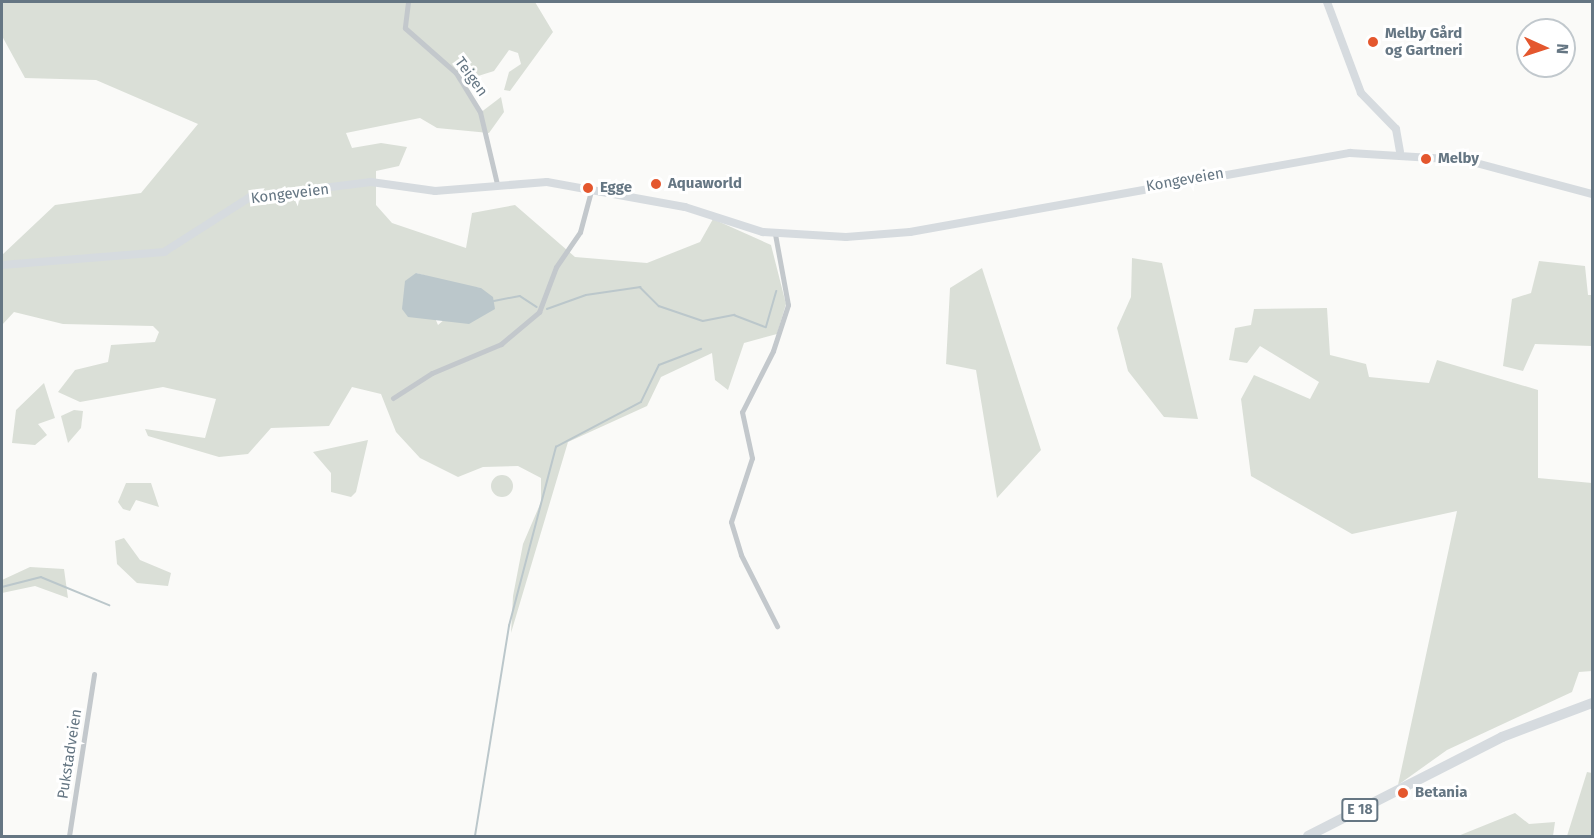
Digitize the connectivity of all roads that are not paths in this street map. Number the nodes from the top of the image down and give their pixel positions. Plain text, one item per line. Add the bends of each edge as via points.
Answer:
1 (408, 2) edge
2 (1327, 2) edge
3 (1400, 152) junction
4 (497, 184) junction
5 (591, 191) junction
6 (1593, 194) edge
7 (775, 234) junction
8 (2, 266) edge
9 (393, 398) dead end
10 (777, 626) dead end
11 (94, 674) dead end
12 (1593, 703) edge
13 (69, 837) edge
14 (1308, 837) edge

1 - 4 street, Teigen via 405,28 456,73 480,112
2 - 3 main road via 1361,93 1395,129
3 - 6 main road, Kongeveien via 1477,162
3 - 7 main road, Kongeveien via 1313,157 892,235
4 - 5 main road, Kongeveien via 538,181
4 - 8 main road, Kongeveien via 435,191 371,182 258,195 164,252
5 - 7 main road, Kongeveien via 686,207
5 - 9 street via 580,231 556,267 548,299 537,315 501,344 432,373
7 - 10 street via 788,305 773,351 742,412 753,458 731,522
11 - 13 street, Pukstadveien
12 - 14 highway, E 18 via 1502,737

